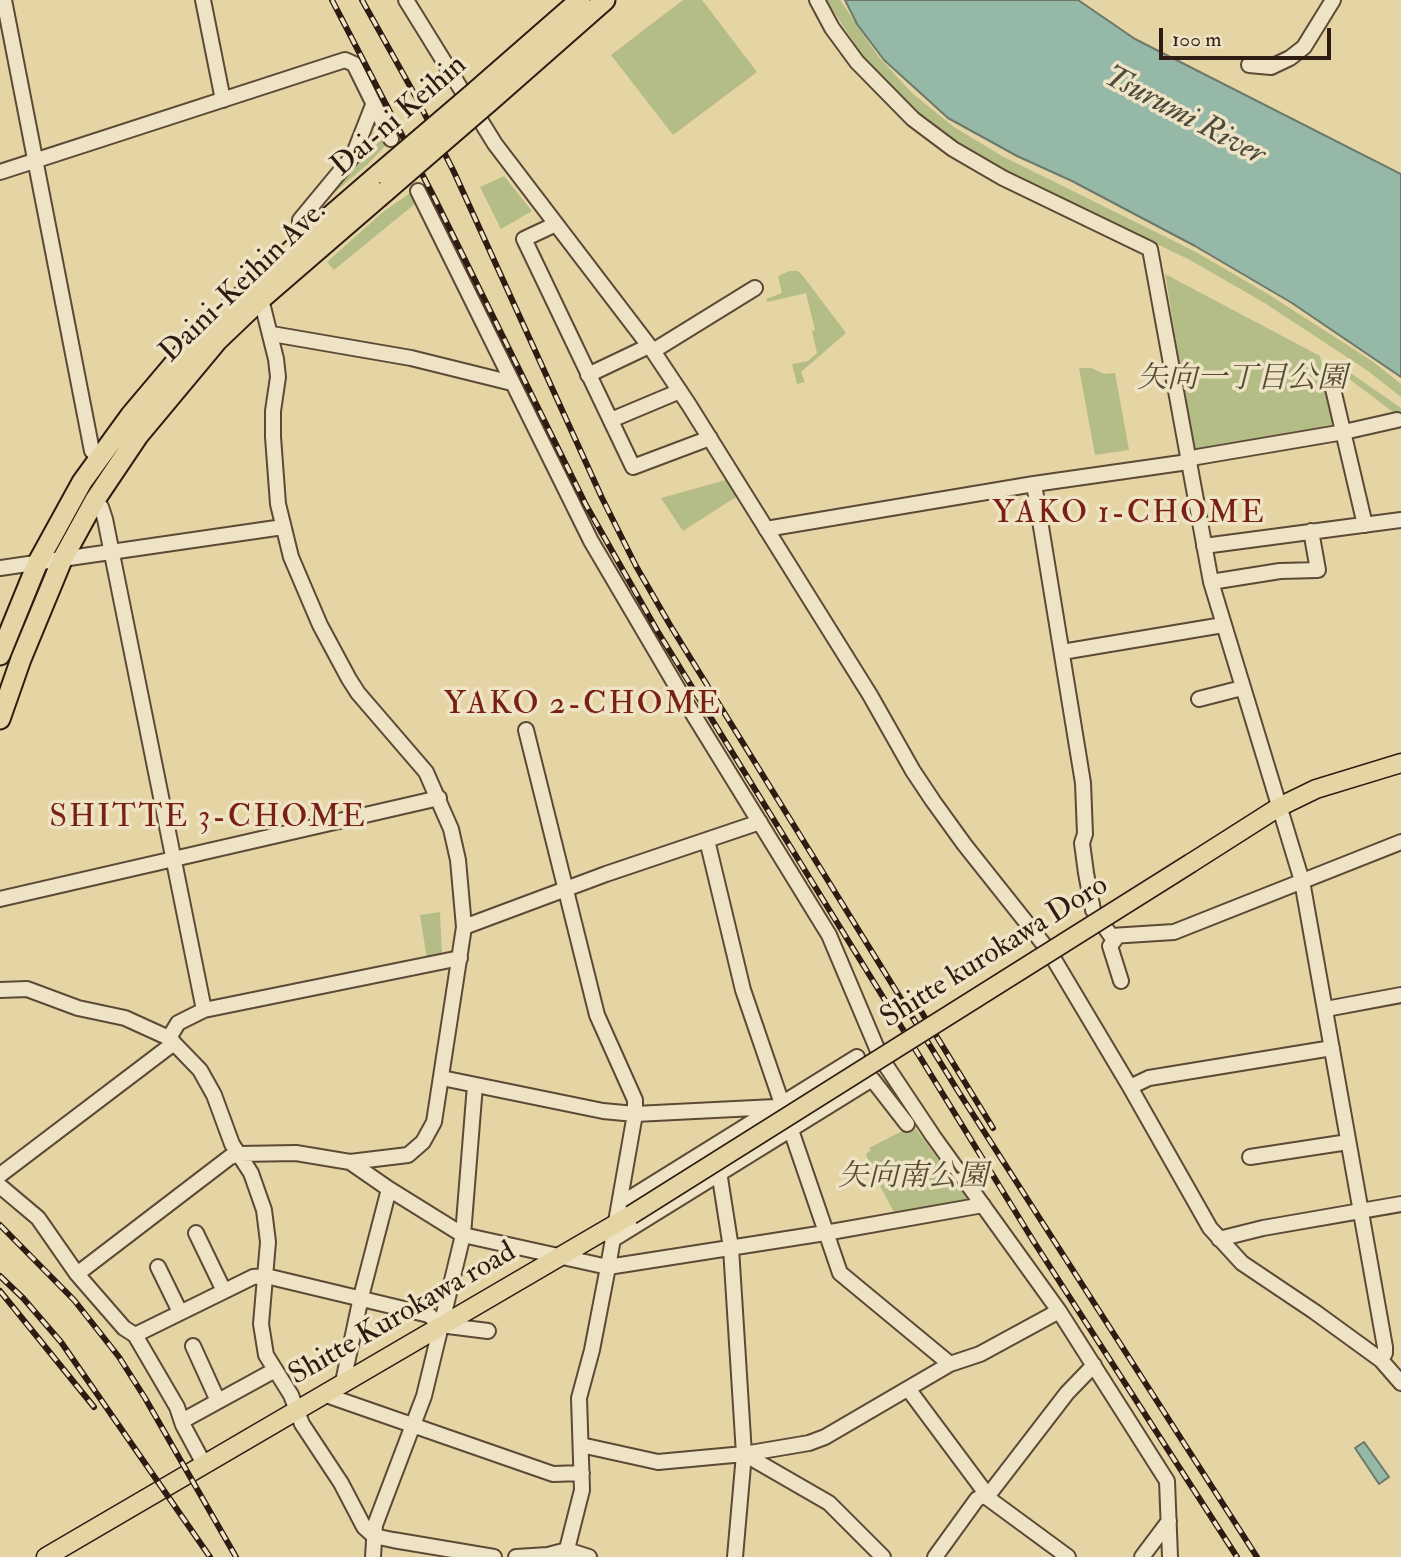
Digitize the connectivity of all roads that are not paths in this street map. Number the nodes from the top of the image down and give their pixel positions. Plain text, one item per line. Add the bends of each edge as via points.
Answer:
1 (4, 0) edge
2 (203, 0) edge
3 (405, 0) edge
4 (580, 0) edge
5 (605, 0) edge
6 (817, 0) edge
7 (1333, 0) edge
8 (1249, 65) dead end
9 (482, 96) junction
10 (223, 100) junction
11 (373, 105) junction
12 (391, 139) dead end
13 (35, 159) junction
14 (0, 172) edge
15 (383, 182) junction
16 (418, 191) dead end
17 (556, 224) junction
18 (306, 237) junction
19 (755, 288) dead end
20 (261, 299) junction
21 (272, 334) junction
22 (651, 349) junction
23 (588, 374) junction
24 (1329, 376) dead end
25 (512, 383) junction
26 (680, 391) junction
27 (611, 420) junction
28 (1397, 420) dead end
29 (1343, 432) junction
30 (710, 438) junction
31 (99, 457) junction
32 (1188, 460) junction
33 (1034, 484) junction
34 (95, 500) junction
35 (1401, 520) edge
36 (1365, 525) junction
37 (283, 527) junction
38 (766, 528) junction
39 (1311, 531) junction
40 (1204, 546) junction
41 (110, 553) junction
42 (62, 560) junction
43 (38, 562) junction
44 (0, 568) edge
45 (1211, 582) junction
46 (1223, 625) junction
47 (1062, 652) junction
48 (0, 655) edge
49 (1242, 688) junction
50 (1199, 699) dead end
51 (0, 719) edge
52 (526, 730) dead end
53 (1401, 763) edge
54 (439, 798) junction
55 (1279, 807) junction
56 (760, 822) junction
57 (707, 840) junction
58 (1401, 842) edge
59 (172, 860) junction
60 (1302, 881) junction
61 (566, 891) junction
62 (0, 900) edge
63 (464, 927) junction
64 (1117, 937) junction
65 (1049, 951) junction
66 (460, 958) junction
67 (1121, 981) dead end
68 (0, 990) edge
69 (1401, 995) edge
70 (1326, 1009) junction
71 (204, 1010) junction
72 (172, 1041) junction
73 (1332, 1048) junction
74 (857, 1057) dead end
75 (881, 1058) junction
76 (442, 1079) junction
77 (475, 1085) junction
78 (1130, 1087) junction
79 (779, 1105) junction
80 (635, 1114) junction
81 (907, 1124) dead end
82 (791, 1130) junction
83 (1348, 1142) junction
84 (715, 1146) junction
85 (239, 1154) junction
86 (1250, 1157) dead end
87 (351, 1162) junction
88 (0, 1175) edge
89 (720, 1175) junction
90 (0, 1186) edge
91 (389, 1189) junction
92 (1401, 1204) edge
93 (983, 1205) junction
94 (625, 1210) junction
95 (1361, 1212) junction
96 (613, 1232) junction
97 (196, 1233) dead end
98 (825, 1233) junction
99 (463, 1235) junction
100 (1219, 1239) junction
101 (731, 1248) junction
102 (558, 1257) junction
103 (158, 1266) dead end
104 (608, 1267) junction
105 (77, 1274) junction
106 (266, 1276) junction
107 (224, 1291) junction
108 (361, 1297) junction
109 (1059, 1311) junction
110 (180, 1312) junction
111 (440, 1325) junction
112 (488, 1331) dead end
113 (135, 1335) junction
114 (193, 1346) dead end
115 (1381, 1360) junction
116 (950, 1364) junction
117 (1094, 1365) junction
118 (275, 1370) junction
119 (343, 1381) junction
120 (1401, 1383) edge
121 (909, 1390) junction
122 (323, 1394) junction
123 (218, 1401) junction
124 (296, 1410) junction
125 (182, 1421) junction
126 (413, 1426) junction
127 (580, 1445) junction
128 (744, 1454) junction
129 (204, 1464) junction
130 (582, 1473) junction
131 (985, 1496) junction
132 (1169, 1521) junction
133 (374, 1536) junction
134 (566, 1553) edge
135 (46, 1557) edge
136 (373, 1557) edge
137 (494, 1557) edge
138 (516, 1557) edge
139 (589, 1557) edge
140 (735, 1557) edge
141 (883, 1557) edge
142 (935, 1557) edge
143 (1068, 1557) edge
144 (1142, 1557) edge
145 (1170, 1557) edge

1 - 13 street
2 - 10 street
3 - 17 street via 495,144
4 - 9 highway, Dai-ni Keihin
5 - 9 highway
6 - 32 street via 856,62 923,127 1003,178 1150,249
7 - 8 street via 1304,47 1290,58 1271,67
9 - 15 highway, Dai-ni Keihin, bridge
10 - 11 street via 345,60 354,64
10 - 13 street
11 - 12 street
11 - 18 street via 353,156 300,220
13 - 14 street
13 - 31 street via 92,451
15 - 18 highway, Dai-ni Keihin
15 - 20 highway, Daini-Keihin Ave.
16 - 25 street
17 - 22 street
17 - 23 street via 524,239
18 - 31 highway, Dai-ni Keihin via 195,339
19 - 22 street
20 - 21 street
20 - 34 highway, Daini-Keihin Ave. via 181,383
21 - 25 street via 411,358
21 - 37 street via 278,377 273,437
22 - 23 street
22 - 26 street
23 - 27 street
24 - 29 street
25 - 56 street via 615,583
26 - 27 street
26 - 30 street
27 - 30 street via 633,467
28 - 29 street
29 - 32 street
29 - 36 street
30 - 38 street
31 - 43 highway, Dai-ni Keihin
32 - 33 street
32 - 40 street
33 - 38 street
33 - 47 street
34 - 41 street via 101,507
34 - 42 highway, Daini-Keihin Ave.
35 - 36 street
36 - 39 street
37 - 41 street
37 - 54 street via 320,625 349,679 426,772
38 - 65 street via 913,771 964,845
39 - 40 street
39 - 45 street via 1318,570
40 - 45 street
41 - 42 street
41 - 59 street
42 - 43 street
42 - 51 highway, Daini-Keihin Ave.
43 - 44 street
43 - 48 highway, Dai-ni Keihin
45 - 46 street
46 - 47 street
46 - 49 street
47 - 64 street via 1083,783 1082,843 1093,910 1111,936
49 - 50 street
49 - 55 street
52 - 61 street
53 - 55 main road, Shitte kurokawa Doro via 1316,789
54 - 59 street
54 - 63 street via 457,848
55 - 60 street
55 - 65 main road, Shitte kurokawa Doro, bridge
56 - 57 street
56 - 75 street via 829,935
57 - 61 street
57 - 79 street via 743,990
58 - 60 street
59 - 62 street
59 - 71 street
60 - 64 street via 1174,932
60 - 70 street
61 - 63 street
61 - 80 street via 597,1015 635,1100
63 - 66 street
64 - 67 street via 1110,946
65 - 75 main road, Shitte kurokawa Doro, bridge
65 - 78 street
66 - 71 street
66 - 76 street
68 - 72 street via 27,989 78,1008 125,1018
69 - 70 street
70 - 73 street
71 - 72 street via 178,1023
72 - 85 street via 200,1070
72 - 88 street
73 - 78 street via 1149,1078
73 - 83 street
74 - 79 street
75 - 93 street
75 - 94 main road, Shitte kurokawa Doro, bridge
76 - 77 street
76 - 87 street via 434,1122 416,1150
77 - 80 street
77 - 99 street
78 - 100 street
79 - 80 street
79 - 82 street
79 - 84 street
80 - 94 street
81 - 82 street via 872,1079
82 - 89 street
82 - 98 street
83 - 86 street
83 - 95 street
84 - 89 street
84 - 94 street
85 - 87 street via 296,1153
85 - 105 street
85 - 106 street via 264,1210
87 - 91 street
89 - 96 street
89 - 101 street
90 - 105 street via 38,1217
91 - 99 street
91 - 108 street
92 - 95 street
93 - 98 street
93 - 109 street
94 - 96 main road, Shitte Kurokawa road
95 - 100 street
95 - 115 street via 1385,1347
96 - 102 main road, Shitte Kurokawa road
96 - 104 street
97 - 107 street
98 - 101 street
98 - 116 street via 840,1273
99 - 102 street
99 - 111 street
100 - 115 street via 1242,1263
101 - 104 street
101 - 128 street
102 - 104 street
102 - 111 main road, Shitte Kurokawa road
103 - 110 street
104 - 127 street via 579,1398
105 - 113 street
106 - 107 street
106 - 108 street
106 - 118 street via 262,1335
107 - 110 street
108 - 111 street via 429,1315
108 - 119 street
109 - 116 street via 980,1354
109 - 117 street
110 - 113 street
111 - 112 street
111 - 119 main road, Shitte Kurokawa road
111 - 126 street
113 - 125 street
114 - 123 street
115 - 120 street
116 - 121 street
117 - 131 street
117 - 132 street via 1167,1481
118 - 123 street
118 - 124 street
119 - 122 main road, Shitte Kurokawa road
121 - 128 street via 825,1437
121 - 131 street
122 - 124 main road, Shitte Kurokawa road
122 - 126 street
123 - 125 street
124 - 129 main road, Shitte Kurokawa road
124 - 133 street via 364,1527
125 - 129 street
126 - 130 street via 554,1474
126 - 133 street
127 - 128 street via 658,1462
127 - 130 street
128 - 140 street
128 - 141 street via 829,1503
129 - 135 main road, Shitte Kurokawa road
130 - 134 street
131 - 142 street via 978,1499
131 - 143 street
132 - 144 street
132 - 145 street
133 - 136 street
133 - 137 street
134 - 138 street
134 - 139 street

